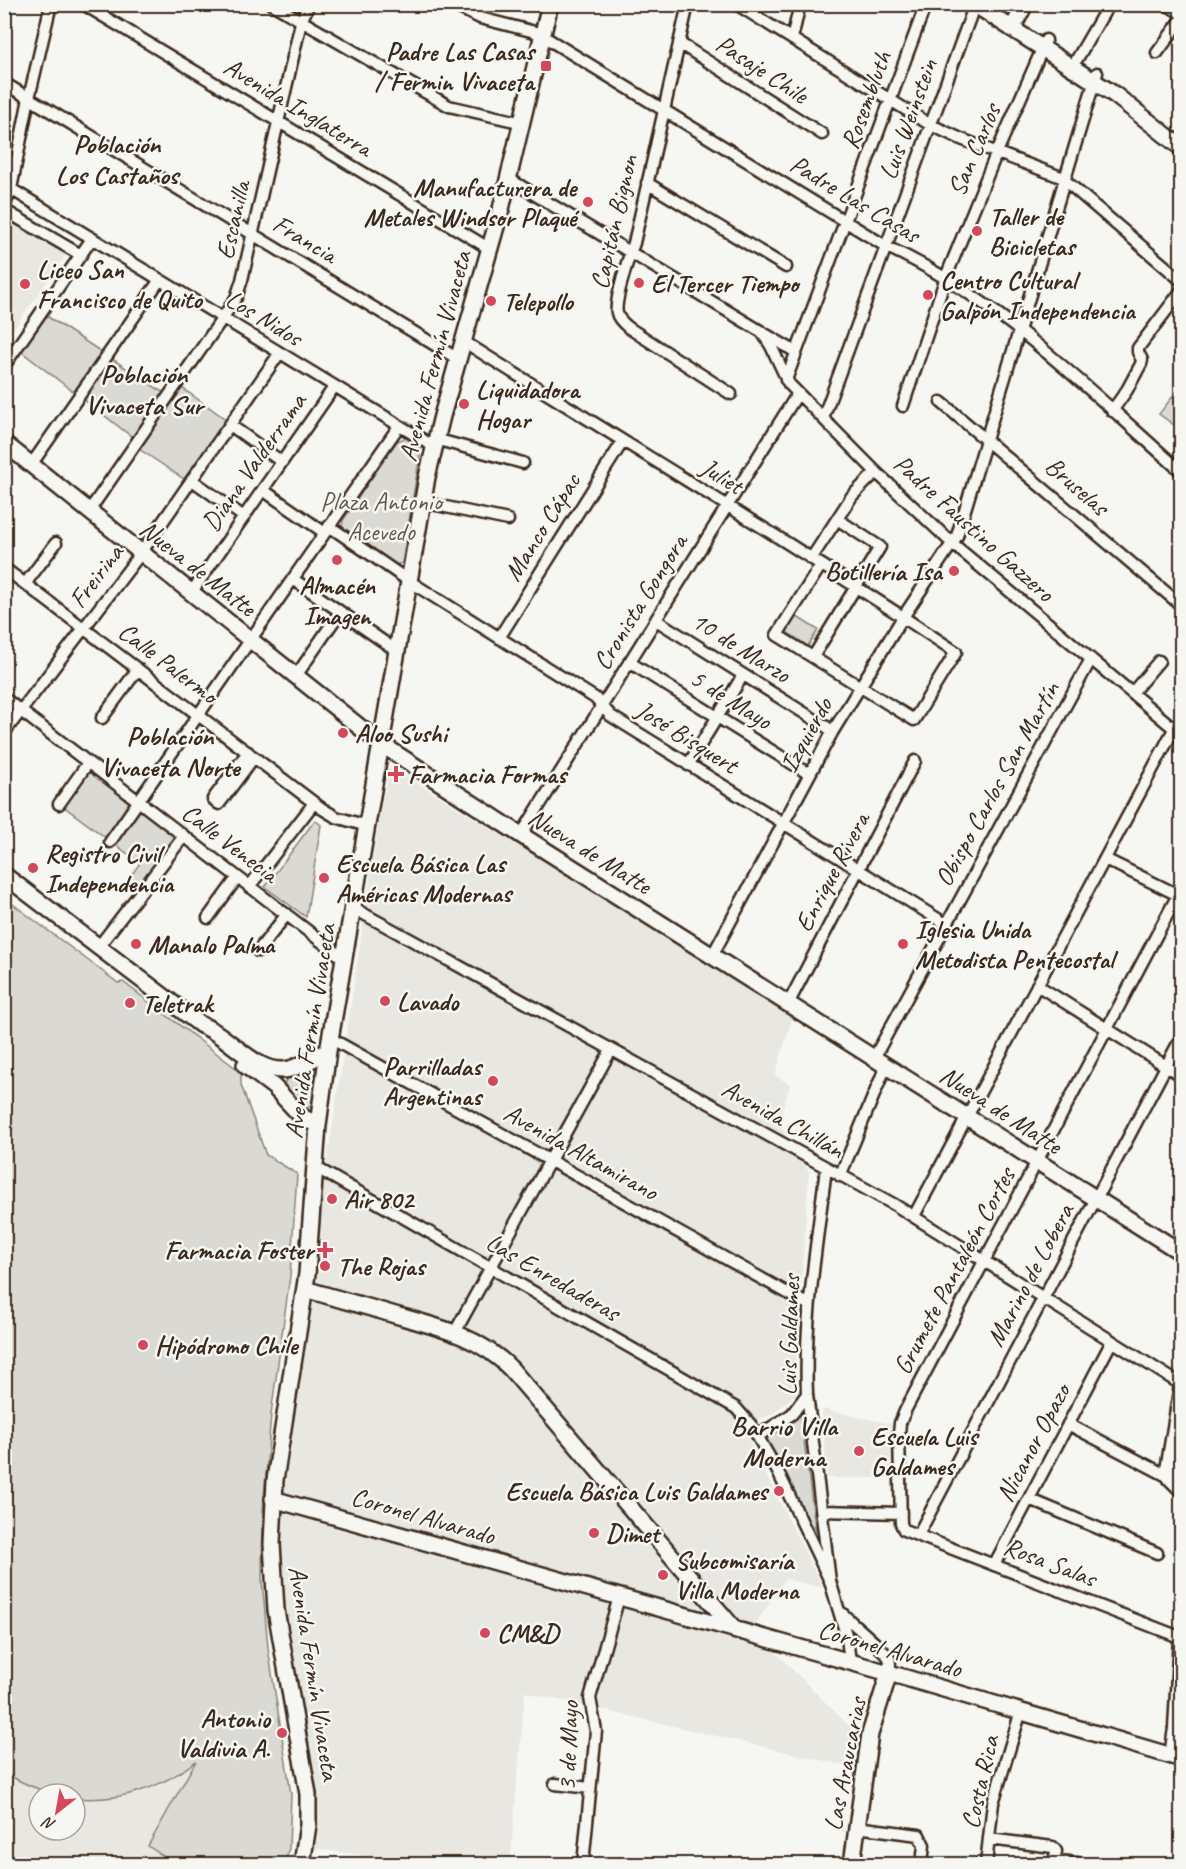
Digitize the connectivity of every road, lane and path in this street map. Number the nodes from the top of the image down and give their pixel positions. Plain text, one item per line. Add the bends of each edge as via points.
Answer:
1 (51, 4) edge
2 (82, 4) edge
3 (272, 4) edge
4 (309, 4) edge
5 (452, 4) edge
6 (550, 4) edge
7 (688, 4) edge
8 (736, 4) edge
9 (800, 4) edge
10 (926, 4) edge
11 (987, 4) edge
12 (1025, 4) edge
13 (1109, 4) edge
14 (1166, 4) edge
15 (974, 5) edge
16 (1182, 14) edge
17 (1182, 18) edge
18 (301, 22) junction
19 (1014, 26) junction
20 (1172, 32) junction
21 (543, 36) junction
22 (792, 39) junction
23 (1182, 39) edge
24 (679, 43) junction
25 (1044, 44) junction
26 (1157, 53) dead end
27 (1077, 59) junction
28 (1096, 77) junction
29 (4, 83) edge
30 (29, 98) junction
31 (890, 101) junction
32 (664, 110) junction
33 (278, 122) junction
34 (523, 123) junction
35 (929, 124) junction
36 (822, 134) dead end
37 (1182, 137) edge
38 (1182, 148) edge
39 (997, 152) junction
40 (509, 179) junction
41 (1065, 180) junction
42 (647, 183) junction
43 (11, 189) junction
44 (4, 208) edge
45 (846, 221) junction
46 (253, 234) junction
47 (91, 240) junction
48 (886, 247) junction
49 (490, 249) junction
50 (631, 252) junction
51 (81, 255) junction
52 (786, 267) dead end
53 (946, 277) junction
54 (1182, 280) edge
55 (159, 281) junction
56 (1182, 290) edge
57 (222, 319) junction
58 (762, 332) junction
59 (1020, 332) junction
60 (463, 341) junction
61 (796, 352) junction
62 (279, 354) junction
63 (458, 359) junction
64 (4, 366) edge
65 (786, 380) junction
66 (334, 387) junction
67 (798, 393) junction
68 (731, 394) dead end
69 (941, 402) dead end
70 (903, 406) dead end
71 (1112, 411) junction
72 (823, 418) junction
73 (230, 425) junction
74 (399, 426) junction
75 (987, 439) junction
76 (623, 441) junction
77 (434, 442) junction
78 (4, 443) edge
79 (282, 462) junction
80 (523, 463) dead end
81 (31, 465) junction
82 (876, 471) junction
83 (1182, 472) edge
84 (192, 480) junction
85 (263, 490) junction
86 (422, 502) junction
87 (727, 506) junction
88 (89, 511) junction
89 (244, 517) junction
90 (837, 519) junction
91 (508, 520) dead end
92 (327, 530) junction
93 (56, 543) dead end
94 (953, 544) junction
95 (141, 554) junction
96 (816, 562) junction
97 (4, 568) edge
98 (293, 579) junction
99 (409, 581) junction
100 (25, 584) junction
101 (856, 587) junction
102 (191, 593) junction
103 (1182, 606) edge
104 (340, 612) junction
105 (903, 617) junction
106 (656, 620) junction
107 (84, 628) junction
108 (499, 638) junction
109 (250, 640) junction
110 (397, 651) junction
111 (813, 657) junction
112 (1091, 659) junction
113 (1159, 661) dead end
114 (629, 662) junction
115 (138, 669) junction
116 (743, 675) junction
117 (296, 676) junction
118 (859, 686) junction
119 (1132, 693) junction
120 (4, 698) edge
121 (602, 706) junction
122 (21, 711) junction
123 (199, 715) junction
124 (717, 717) junction
125 (102, 718) dead end
126 (832, 731) junction
127 (1178, 732) edge
128 (4, 733) edge
129 (381, 744) junction
130 (251, 755) junction
131 (915, 761) dead end
132 (88, 763) junction
133 (688, 765) junction
134 (808, 774) junction
135 (232, 780) dead end
136 (139, 802) junction
137 (314, 803) junction
138 (59, 804) dead end
139 (783, 824) junction
140 (367, 826) junction
141 (520, 835) junction
142 (184, 836) junction
143 (110, 842) dead end
144 (1105, 859) junction
145 (858, 870) junction
146 (4, 874) edge
147 (237, 878) junction
148 (249, 886) junction
149 (1180, 893) edge
150 (353, 908) junction
151 (287, 914) junction
152 (208, 918) dead end
153 (946, 924) junction
154 (99, 946) junction
155 (258, 951) dead end
156 (712, 956) junction
157 (343, 958) junction
158 (1037, 985) junction
159 (788, 1004) junction
160 (201, 1025) junction
161 (1107, 1029) junction
162 (1182, 1036) edge
163 (329, 1044) junction
164 (611, 1050) junction
165 (880, 1062) junction
166 (1166, 1066) junction
167 (1182, 1076) edge
168 (967, 1117) junction
169 (318, 1125) junction
170 (550, 1160) junction
171 (1037, 1162) junction
172 (315, 1167) junction
173 (826, 1168) junction
174 (840, 1176) junction
175 (1096, 1199) junction
176 (914, 1216) junction
177 (1182, 1253) edge
178 (984, 1261) junction
179 (491, 1267) junction
180 (305, 1289) junction
181 (1043, 1298) junction
182 (810, 1305) junction
183 (455, 1332) junction
184 (1112, 1341) junction
185 (1182, 1387) edge
186 (807, 1394) junction
187 (1068, 1425) junction
188 (758, 1436) junction
189 (1176, 1484) edge
190 (273, 1499) junction
191 (1029, 1499) junction
192 (822, 1511) junction
193 (901, 1513) junction
194 (903, 1528) joint
195 (918, 1536) junction
196 (1156, 1552) dead end
197 (994, 1565) junction
198 (830, 1581) junction
199 (619, 1597) junction
200 (711, 1603) junction
201 (839, 1610) junction
202 (704, 1622) junction
203 (736, 1631) junction
204 (1180, 1637) edge
205 (850, 1662) junction
206 (889, 1673) junction
207 (1021, 1711) junction
208 (1176, 1757) edge
209 (555, 1784) dead end
210 (590, 1788) junction
211 (856, 1827) junction
212 (989, 1839) junction
213 (1054, 1862) edge
214 (302, 1864) edge
215 (583, 1864) edge
216 (852, 1864) edge
217 (922, 1864) edge
218 (986, 1864) edge
219 (1083, 1864) edge

1 - 30 street
2 - 33 street, Avenida Inglaterra
3 - 18 street
4 - 18 street, Escanilla
5 - 21 street, Padre Las Casas via 480,18
6 - 21 street, Avenida Fermín Vivaceta
7 - 24 street, Capitán Bignon
8 - 22 street
9 - 22 street
10 - 31 street, Rosembluth
11 - 19 street
12 - 19 street
13 - 27 street
14 - 16 street
15 - 19 street
15 - 35 street, Luis Weinstein
17 - 20 street
18 - 33 street, Escanilla
18 - 34 street via 449,106
19 - 25 street
20 - 23 street
20 - 26 street
21 - 32 street, Padre Las Casas
21 - 34 street, Avenida Fermín Vivaceta
22 - 31 street
24 - 32 street, Capitán Bignon
24 - 36 street, Pasaje Chile
25 - 27 street
25 - 28 street
25 - 39 street, San Carlos
27 - 28 street
28 - 37 street
28 - 38 street
28 - 41 street, Izquierdo
29 - 30 street, Francia
30 - 43 street
30 - 46 street, Francia
31 - 35 street
31 - 45 street, Rosembluth
32 - 42 street, Capitán Bignon
32 - 45 street, Padre Las Casas
33 - 46 street, Escanilla
33 - 49 street, Avenida Inglaterra
34 - 40 street, Avenida Fermín Vivaceta
35 - 39 street
35 - 48 street, Luis Weinstein
39 - 41 street
39 - 53 street, San Carlos
40 - 49 street, Avenida Fermín Vivaceta
40 - 50 street, Padre Faustino Gazzero
41 - 54 street
41 - 59 street, Izquierdo
42 - 50 street, Capitán Bignon
42 - 52 street
43 - 44 street
43 - 47 street, Los Nidos
44 - 51 street
45 - 48 street, Padre Las Casas
45 - 61 street, Rosembluth
46 - 57 street, Escanilla via 239,291
46 - 63 street, Francia
47 - 51 street
47 - 55 street, Los Nidos
48 - 53 street, Padre Las Casas
48 - 72 street, Luis Weinstein
49 - 60 street, Avenida Fermín Vivaceta
50 - 58 street, Padre Faustino Gazzero
50 - 68 street, Capitán Bignon via 616,311 621,321
51 - 64 street
53 - 59 street, Padre Las Casas
53 - 70 street, San Carlos
55 - 57 street, Los Nidos
55 - 81 street
56 - 71 street via 1138,348 1141,364
57 - 62 street, Los Nidos
57 - 88 street, Escanilla
58 - 61 street, Padre Faustino Gazzero
58 - 65 street, Padre Faustino Gazzero
59 - 71 street, Padre Las Casas
59 - 75 street, Izquierdo
60 - 63 street, Avenida Fermín Vivaceta
60 - 76 street, Juliet
61 - 65 street, Rosembluth
62 - 66 street, Los Nidos
62 - 73 street, Freirina
63 - 77 street, Avenida Fermín Vivaceta
65 - 67 street, Padre Faustino Gazzero
66 - 74 street, Los Nidos
66 - 79 street, Diana Valderrama
67 - 72 street, Padre Faustino Gazzero
67 - 87 street, Cronista Gongora
69 - 75 street, Bruselas
71 - 83 street, Padre Las Casas
72 - 82 street, Padre Faustino Gazzero
73 - 79 street
73 - 84 street, Freirina
74 - 77 street, Los Nidos
74 - 92 street
75 - 94 street, Izquierdo
75 - 103 street, Bruselas
76 - 87 street, Juliet
76 - 108 street, Manco Cápac
77 - 80 street, Los Nidos
77 - 86 street, Avenida Fermín Vivaceta
78 - 81 street, Nueva de Matte
79 - 85 street, Diana Valderrama
81 - 88 street, Nueva de Matte
82 - 90 street
82 - 94 street, Padre Faustino Gazzero
84 - 89 street
84 - 95 street, Freirina
85 - 89 street, Diana Valderrama
85 - 92 street, José Bisquert
86 - 91 street
86 - 99 street, Avenida Fermín Vivaceta
87 - 96 street, Juliet
87 - 106 street, Cronista Gongora
88 - 95 street, Nueva de Matte
89 - 102 street, Diana Valderrama
90 - 96 street
90 - 101 street via 880,547
92 - 98 street
92 - 99 street, José Bisquert
93 - 100 street
94 - 105 street, Izquierdo
94 - 112 street, Padre Faustino Gazzero
95 - 102 street, Nueva de Matte
95 - 107 street, Freirina
96 - 101 street, Juliet
96 - 111 street via 777,635
97 - 100 street, Calle Palermo
98 - 104 street
98 - 109 street
99 - 108 street, José Bisquert
99 - 110 street, Avenida Fermín Vivaceta
100 - 107 street, Calle Palermo
101 - 105 street, Juliet
101 - 111 street
102 - 109 street, Nueva de Matte
104 - 110 street
104 - 117 street
105 - 118 street, Izquierdo
105 - 118 street, Juliet via 956,652 914,720
106 - 114 street, Cronista Gongora
106 - 116 street, 10 de Marzo
107 - 115 street, Calle Palermo
107 - 122 street, Freirina
108 - 121 street, José Bisquert
109 - 117 street, Nueva de Matte
109 - 123 street
110 - 129 street, Avenida Fermín Vivaceta
111 - 118 street
112 - 119 street, Padre Faustino Gazzero
112 - 153 street, Obispo Carlos San Martín
113 - 119 street
114 - 121 street, Cronista Gongora
114 - 124 street, 5 de Mayo
115 - 123 street, Calle Palermo
115 - 125 street
116 - 124 street
116 - 126 street, 10 de Marzo
117 - 129 street, Nueva de Matte
118 - 126 street, Izquierdo
119 - 127 street, Padre Faustino Gazzero
120 - 122 street, Calle Venecia
121 - 133 street, José Bisquert via 611,716
121 - 141 street, Cronista Gongora
122 - 128 street, Freirina
122 - 132 street, Calle Venecia
123 - 130 street, Calle Palermo
123 - 136 street
124 - 133 street
124 - 134 street, 5 de Mayo
126 - 134 street, Izquierdo
127 - 144 street
129 - 140 street, Avenida Fermín Vivaceta
129 - 141 street, Nueva de Matte
130 - 135 street
130 - 137 street, Calle Palermo
131 - 145 street, Enrique Rivera
132 - 136 street, Calle Venecia
132 - 138 street
133 - 139 street, José Bisquert
134 - 139 street, Izquierdo
136 - 142 street, Calle Venecia
136 - 143 street
137 - 140 street, Calle Palermo via 336,817
137 - 148 street
139 - 145 street, José Bisquert
139 - 156 street, Izquierdo
140 - 150 street, Avenida Fermín Vivaceta
141 - 156 street, Nueva de Matte
142 - 147 street, Calle Venecia
142 - 154 street
144 - 149 street
144 - 158 street
145 - 153 street, José Bisquert
145 - 159 street, Enrique Rivera
146 - 154 street
147 - 148 street, Calle Venecia
147 - 152 street
148 - 151 street, Calle Venecia
149 - 161 street, Grumete Pantaleón Cortes
150 - 157 street, Avenida Fermín Vivaceta
150 - 164 street, Avenida Chillán
151 - 155 street
151 - 157 street, Calle Venecia
153 - 165 street, Obispo Carlos San Martín
154 - 160 street
156 - 159 street, Nueva de Matte
157 - 163 street, Avenida Fermín Vivaceta
158 - 161 street
158 - 168 street
159 - 165 street, Nueva de Matte
160 - 163 street via 219,1033 268,1069 292,1068
160 - 169 street via 212,1039 274,1087 302,1117
161 - 166 street
161 - 171 street, Grumete Pantaleón Cortes
162 - 166 street, Marino de Lobera
163 - 169 street, Avenida Fermín Vivaceta
163 - 170 street, Avenida Altamirano
164 - 170 street
164 - 173 street, Avenida Chillán
165 - 168 street, Nueva de Matte
165 - 174 street
166 - 167 street
166 - 175 street, Marino de Lobera
168 - 171 street, Nueva de Matte
168 - 176 street
169 - 172 street, Avenida Fermín Vivaceta
170 - 179 street
170 - 182 street, Avenida Altamirano
171 - 175 street, Nueva de Matte
171 - 178 street, Grumete Pantaleón Cortes
172 - 179 street, Las Enredaderas
172 - 180 street, Avenida Fermín Vivaceta
173 - 174 street, Avenida Chillán
173 - 182 street, Luis Galdames
174 - 176 street, Avenida Chillán
175 - 177 street, Nueva de Matte
175 - 181 street, Marino de Lobera
176 - 178 street, Avenida Chillán
178 - 181 street, Avenida Chillán
178 - 193 street, Grumete Pantaleón Cortes via 902,1416
179 - 183 street
179 - 188 street, Las Enredaderas via 732,1405
180 - 183 street
180 - 190 street, Avenida Fermín Vivaceta
181 - 184 street, Avenida Chillán
181 - 195 street, Marino de Lobera
182 - 186 street, Luis Galdames
183 - 200 street via 479,1343 511,1369
184 - 185 street, Avenida Chillán
184 - 187 street, Nicanor Opazo
185 - 189 street via 1169,1462
186 - 188 street via 792,1414
186 - 192 street, Luis Galdames
187 - 189 street
187 - 191 street, Nicanor Opazo
188 - 198 street, Las Enredaderas
190 - 199 street, Coronel Alvarado
190 - 214 street, Avenida Fermín Vivaceta via 276,1610 308,1794
191 - 196 street
191 - 197 street, Nicanor Opazo
192 - 193 street
192 - 198 street, Luis Galdames
193 - 194 street, Grumete Pantaleón Cortes
194 - 195 street, Rosa Salas
195 - 197 street, Rosa Salas
197 - 204 street, Rosa Salas
198 - 201 street, Luis Galdames
199 - 202 street, Coronel Alvarado
199 - 210 street, 3 de Mayo via 590,1698 596,1731
200 - 202 street via 713,1613
200 - 203 street
201 - 205 street, Luis Galdames
201 - 206 street, Luis Galdames via 887,1654
202 - 203 street, Coronel Alvarado
203 - 205 street, Coronel Alvarado
204 - 208 street
205 - 206 street, Coronel Alvarado
206 - 207 street, Coronel Alvarado
206 - 211 street, Las Araucarias via 870,1734
207 - 208 street, Coronel Alvarado
207 - 212 street, Costa Rica via 993,1803
209 - 210 street
210 - 215 street, 3 de Mayo
211 - 216 street, Las Araucarias
211 - 217 street via 919,1835 924,1845
212 - 213 street via 1053,1847
212 - 218 street, Costa Rica
213 - 219 street

